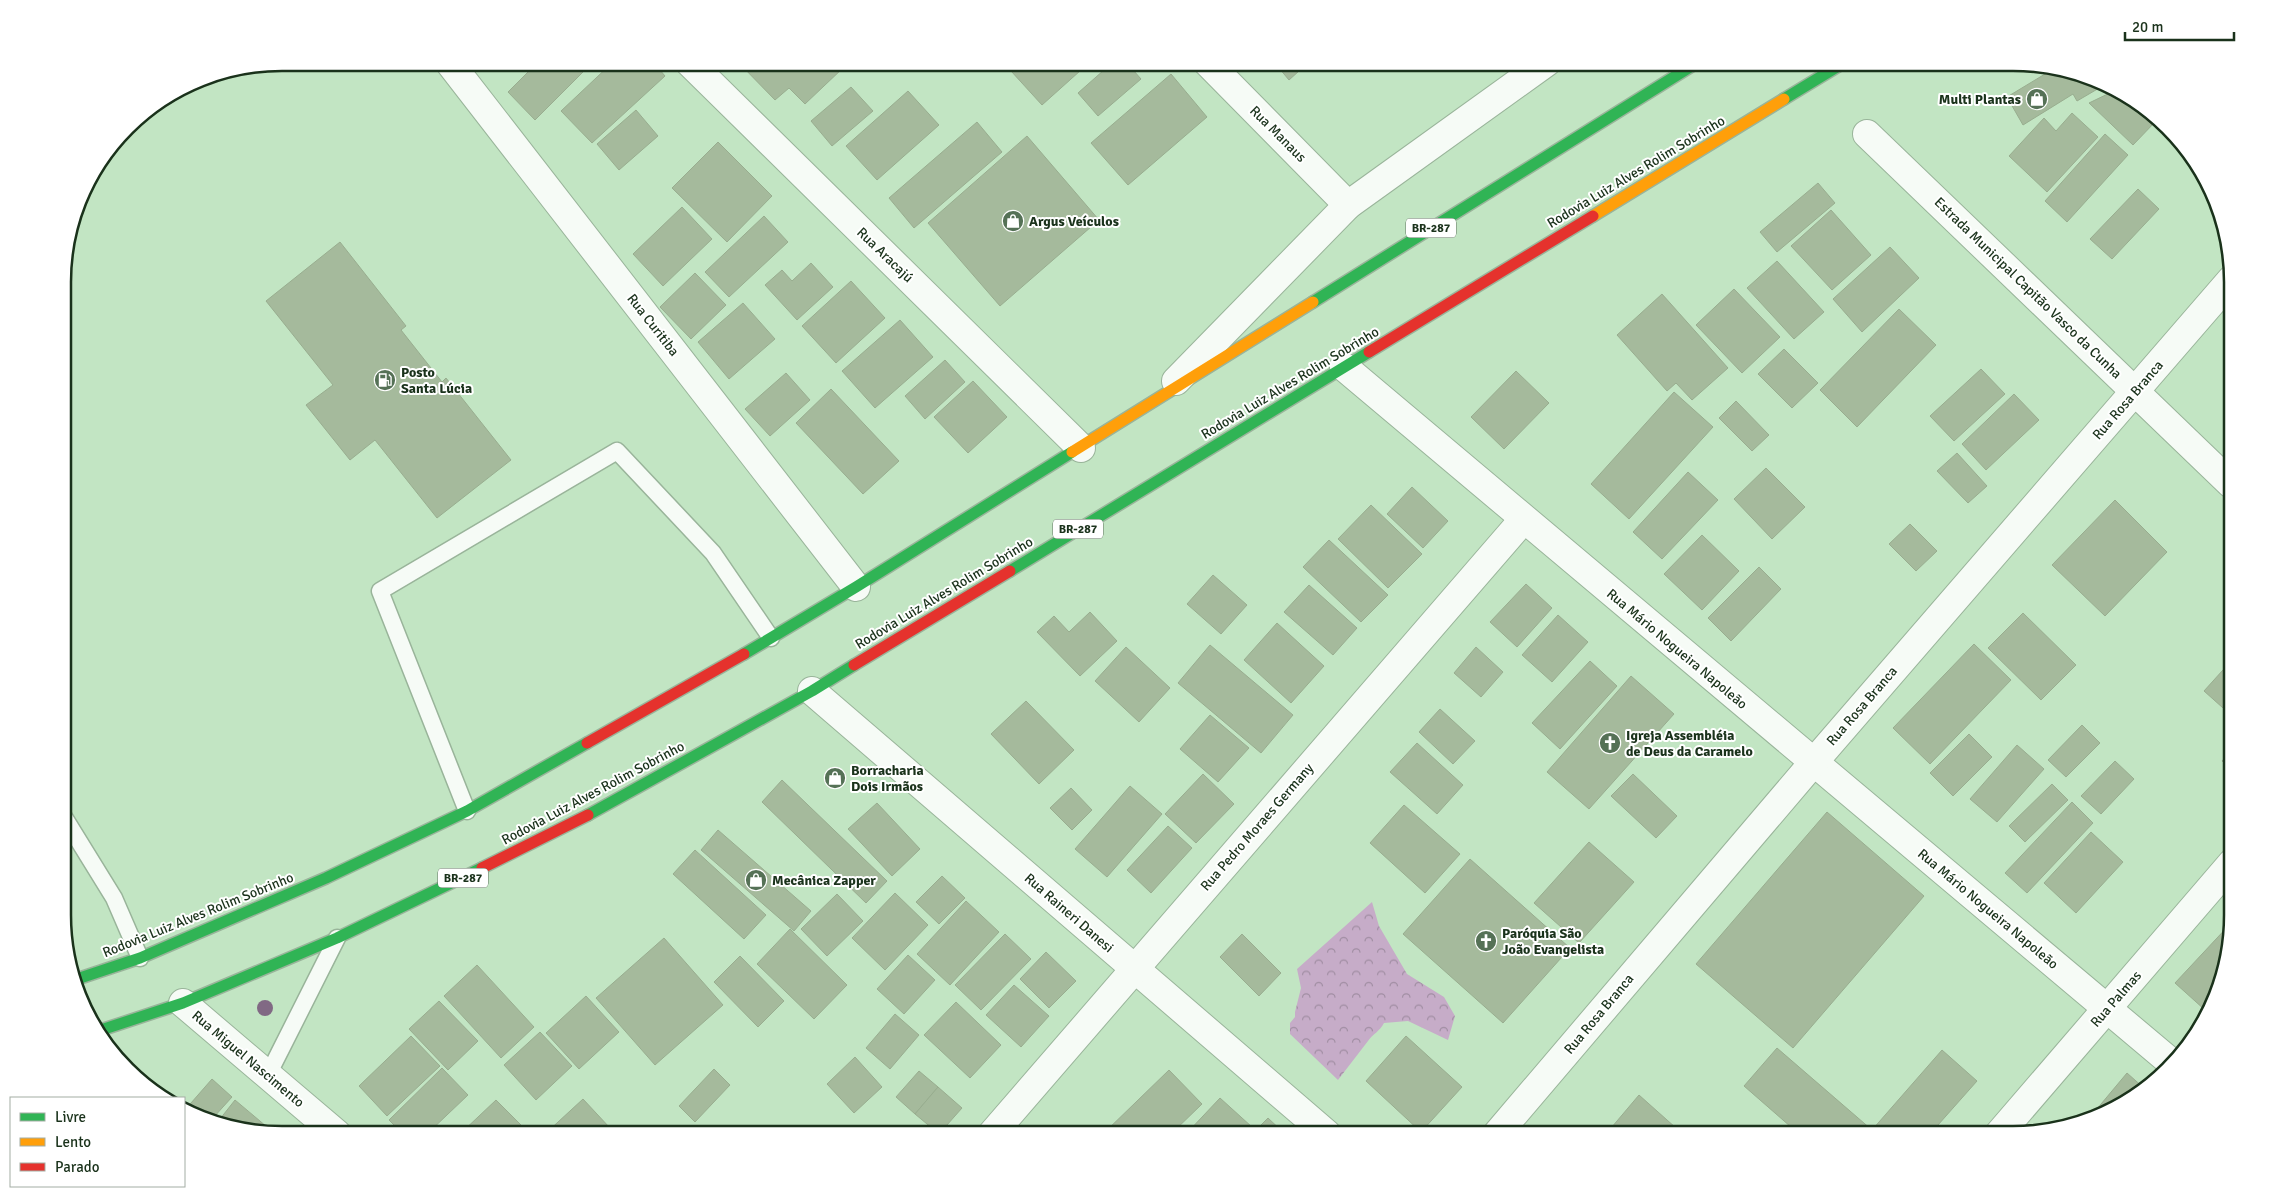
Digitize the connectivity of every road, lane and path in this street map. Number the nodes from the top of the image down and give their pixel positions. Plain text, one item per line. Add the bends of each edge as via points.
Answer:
1 (456, 71) edge
2 (697, 71) edge
3 (1216, 71) edge
4 (1534, 71) edge
5 (1683, 71) edge
6 (1830, 71) edge
7 (1867, 134) dead end
8 (1348, 205) junction
9 (2224, 288) edge
10 (1344, 367) junction
11 (2135, 391) junction
12 (1164, 393) junction
13 (1081, 448) junction
14 (2224, 477) edge
15 (1523, 520) junction
16 (856, 587) junction
17 (771, 638) junction
18 (812, 691) junction
19 (1813, 763) junction
20 (467, 811) junction
21 (71, 828) edge
22 (2224, 872) edge
23 (337, 938) junction
24 (140, 958) junction
25 (1134, 969) junction
26 (81, 978) edge
27 (182, 1003) junction
28 (2108, 1008) junction
29 (105, 1029) edge
30 (2167, 1059) edge
31 (268, 1075) junction
32 (328, 1126) edge
33 (999, 1126) edge
34 (1318, 1126) edge
35 (1504, 1126) edge
36 (2006, 1126) edge

1 - 16 street, Rua Curitiba
2 - 13 street, Rua Aracajú
3 - 8 street, Rua Manaus
4 - 8 street
5 - 12 highway, Rodovia Luiz Alves Rolim Sobrinho / BR-287
6 - 10 highway, Rodovia Luiz Alves Rolim Sobrinho / BR-287
7 - 11 street, Estrada Municipal Capitão Vasco da Cunha
8 - 12 street
9 - 11 street, Rua Rosa Branca
10 - 15 street, Rua Mário Nogueira Napoleão
10 - 18 highway, Rodovia Luiz Alves Rolim Sobrinho / BR-287
11 - 14 street, Estrada Municipal Capitão Vasco da Cunha
11 - 19 street, Rua Rosa Branca
12 - 13 highway, Rodovia Luiz Alves Rolim Sobrinho / BR-287
13 - 16 highway, Rodovia Luiz Alves Rolim Sobrinho / BR-287
15 - 19 street, Rua Mário Nogueira Napoleão
15 - 25 street, Rua Pedro Moraes Germany
16 - 17 highway, Rodovia Luiz Alves Rolim Sobrinho / BR-287
17 - 20 highway, Rodovia Luiz Alves Rolim Sobrinho / BR-287
17 - 20 lane via 713,553 617,451 380,591
18 - 23 highway, Rodovia Luiz Alves Rolim Sobrinho / BR-287 via 561,830
18 - 25 street, Rua Raineri Danesi
19 - 28 street, Rua Mário Nogueira Napoleão
19 - 35 street, Rua Rosa Branca
20 - 24 highway, Rodovia Luiz Alves Rolim Sobrinho / BR-287 via 326,878
21 - 24 lane via 114,898
22 - 28 street, Rua Palmas
23 - 27 highway, Rodovia Luiz Alves Rolim Sobrinho / BR-287
23 - 31 lane
24 - 26 highway, Rodovia Luiz Alves Rolim Sobrinho / BR-287
25 - 33 street, Rua Pedro Moraes Germany
25 - 34 street, Rua Raineri Danesi
27 - 29 highway, Rodovia Luiz Alves Rolim Sobrinho / BR-287
27 - 31 street, Rua Miguel Nascimento
28 - 30 street, Rua Mário Nogueira Napoleão
28 - 36 street, Rua Palmas
31 - 32 street, Rua Miguel Nascimento

